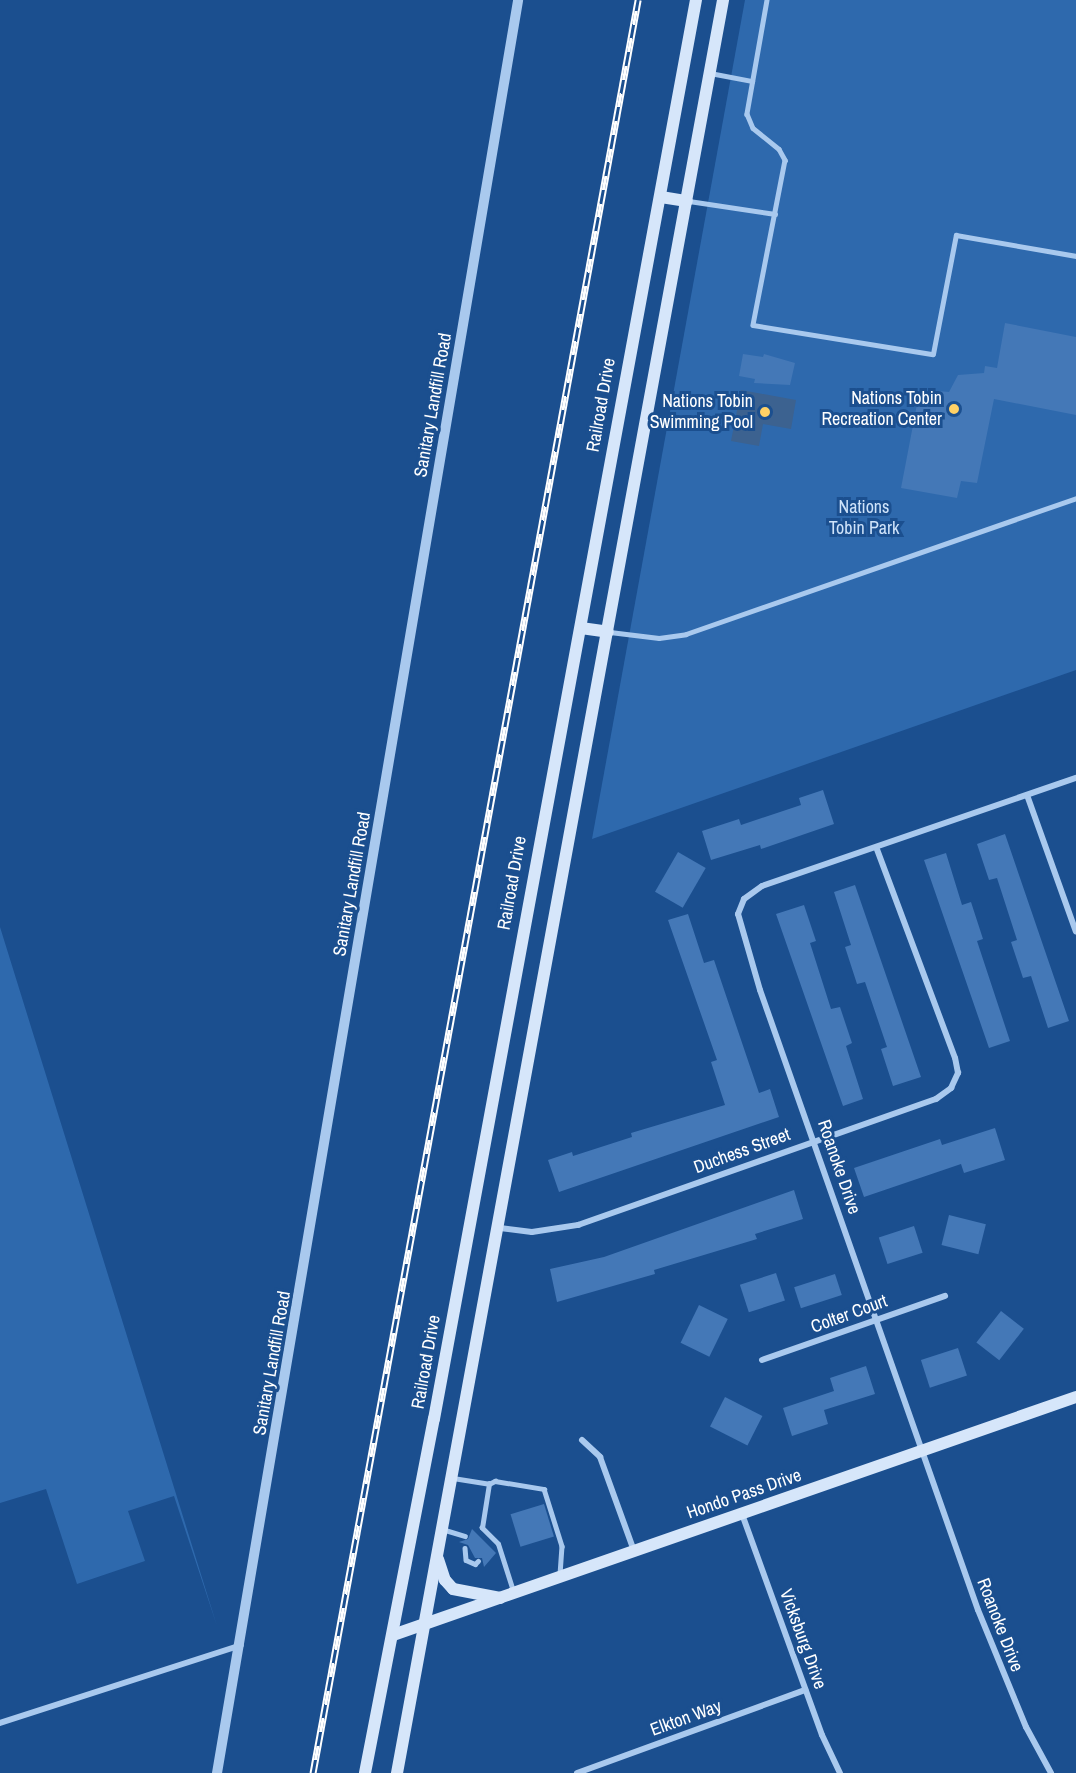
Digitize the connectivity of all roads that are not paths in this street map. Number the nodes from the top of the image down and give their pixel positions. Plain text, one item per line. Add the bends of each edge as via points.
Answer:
1 (518, 0) edge
2 (696, 0) edge
3 (723, 0) edge
4 (767, 0) edge
5 (710, 73) junction
6 (752, 81) junction
7 (661, 197) junction
8 (687, 201) junction
9 (775, 214) junction
10 (1076, 256) edge
11 (1076, 498) edge
12 (581, 628) junction
13 (608, 632) junction
14 (1076, 778) edge
15 (1028, 795) junction
16 (877, 849) junction
17 (1076, 932) edge
18 (814, 1141) junction
19 (500, 1228) junction
20 (945, 1296) dead end
21 (876, 1320) junction
22 (762, 1360) dead end
23 (1076, 1397) edge
24 (582, 1440) dead end
25 (921, 1451) junction
26 (452, 1478) junction
27 (489, 1485) junction
28 (742, 1514) junction
29 (482, 1528) junction
30 (442, 1529) junction
31 (476, 1533) dead end
32 (465, 1536) dead end
33 (490, 1536) junction
34 (484, 1541) dead end
35 (498, 1544) junction
36 (465, 1548) dead end
37 (492, 1549) dead end
38 (634, 1551) junction
39 (437, 1554) junction
40 (471, 1554) dead end
41 (466, 1560) junction
42 (478, 1561) dead end
43 (560, 1577) junction
44 (514, 1593) junction
45 (501, 1598) junction
46 (423, 1626) junction
47 (393, 1635) junction
48 (241, 1645) junction
49 (805, 1689) junction
50 (0, 1723) edge
51 (217, 1773) edge
52 (365, 1773) edge
53 (397, 1773) edge
54 (577, 1773) edge
55 (840, 1773) edge
56 (1051, 1773) edge

1 - 48 street, Sanitary Landfill Road
2 - 7 main road, Railroad Drive
3 - 5 main road
4 - 6 lane
5 - 6 lane
5 - 8 main road
6 - 9 lane via 749,120 785,160
7 - 8 main road
7 - 12 main road, Railroad Drive via 615,424
8 - 9 lane
8 - 13 main road
9 - 10 lane via 753,325 933,354 956,235
11 - 13 lane via 687,634 659,638
12 - 13 main road
12 - 47 main road, Railroad Drive via 534,861
13 - 19 main road
14 - 15 street, Roanoke Drive
15 - 16 street, Roanoke Drive
15 - 17 street
16 - 18 street, Roanoke Drive via 762,886 744,899 739,909 747,949
16 - 18 street, Duchess Street via 958,1073 951,1089 936,1099
18 - 19 street, Duchess Street via 578,1225 532,1232
18 - 21 street, Roanoke Drive
19 - 26 main road
20 - 21 street, Colter Court
21 - 22 street, Colter Court
21 - 25 street, Roanoke Drive
23 - 25 main road, Hondo Pass Drive
24 - 38 street via 603,1465
25 - 28 main road, Hondo Pass Drive
25 - 56 street, Roanoke Drive via 1005,1680
26 - 27 lane
26 - 30 main road
27 - 29 lane
27 - 43 lane via 506,1481 544,1489 562,1546
28 - 38 main road, Hondo Pass Drive
28 - 49 street, Vicksburg Drive
29 - 31 lane
29 - 33 lane
30 - 32 lane
30 - 39 main road
33 - 34 lane
33 - 35 lane
35 - 37 lane
35 - 44 lane
36 - 41 lane
38 - 43 main road, Hondo Pass Drive
39 - 45 main road via 440,1570 453,1589
39 - 46 main road
40 - 41 lane
41 - 42 lane
43 - 44 main road, Hondo Pass Drive
44 - 45 main road, Hondo Pass Drive
45 - 46 main road, Hondo Pass Drive
46 - 47 main road, Hondo Pass Drive
46 - 53 main road
47 - 52 main road, Railroad Drive
48 - 50 street
48 - 51 street, Sanitary Landfill Road
49 - 54 street, Elkton Way
49 - 55 street, Vicksburg Drive

